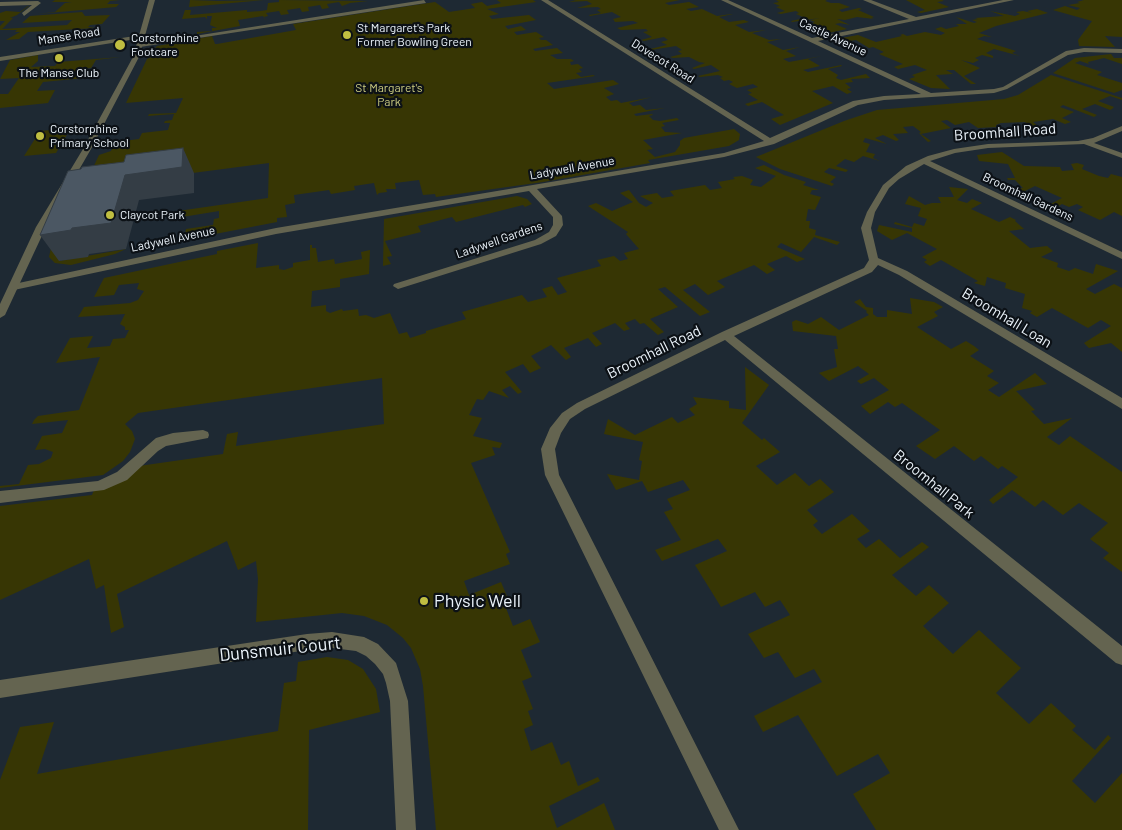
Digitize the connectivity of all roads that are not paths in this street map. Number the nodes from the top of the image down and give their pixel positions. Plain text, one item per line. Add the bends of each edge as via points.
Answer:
1 (152, 0) edge
2 (544, 0) edge
3 (724, 0) edge
4 (866, 0) edge
5 (1011, 0) edge
6 (424, 2) dead end
7 (0, 4) edge
8 (24, 14) dead end
9 (915, 19) junction
10 (813, 40) junction
11 (141, 41) junction
12 (1122, 51) edge
13 (0, 58) edge
14 (933, 96) junction
15 (1122, 128) edge
16 (771, 142) junction
17 (1085, 142) junction
18 (1122, 156) edge
19 (923, 161) junction
20 (531, 188) junction
21 (1122, 256) edge
22 (874, 260) junction
23 (398, 286) dead end
24 (14, 287) junction
25 (0, 315) edge
26 (726, 335) junction
27 (1122, 404) edge
28 (203, 435) dead end
29 (0, 497) edge
30 (1122, 658) edge
31 (0, 689) edge
32 (406, 830) edge
33 (730, 830) edge

1 - 11 street
2 - 16 street, Dovecot Road
3 - 10 street, Castle Avenue
4 - 9 street
5 - 9 street
6 - 11 street, Manse Road
7 - 8 street via 38,3
9 - 10 street
10 - 14 street, Castle Avenue
11 - 13 street, Manse Road
11 - 24 street via 136,57 87,149 41,227
12 - 14 street, Ladywell Avenue via 1070,52 1001,90
14 - 16 street, Ladywell Avenue via 856,103
15 - 17 street, Broomhall Road
16 - 20 street, Ladywell Avenue via 724,155
17 - 18 street
17 - 19 street, Broomhall Road via 972,148
19 - 21 street, Broomhall Gardens
19 - 22 street, Broomhall Road via 896,177 875,202 866,228
20 - 23 street, Ladywell Gardens via 557,216 558,225 553,234 538,242
20 - 24 street, Ladywell Avenue via 276,231
22 - 26 street, Broomhall Road via 868,270
22 - 27 street, Broomhall Loan via 903,273
24 - 25 street
26 - 30 street, Broomhall Park
26 - 33 street, Broomhall Road via 573,411 560,423 550,440 548,458 552,476
28 - 29 street via 160,442 122,476 99,486
31 - 32 street, Dunsmuir Court via 307,642 358,643 381,658 396,683

